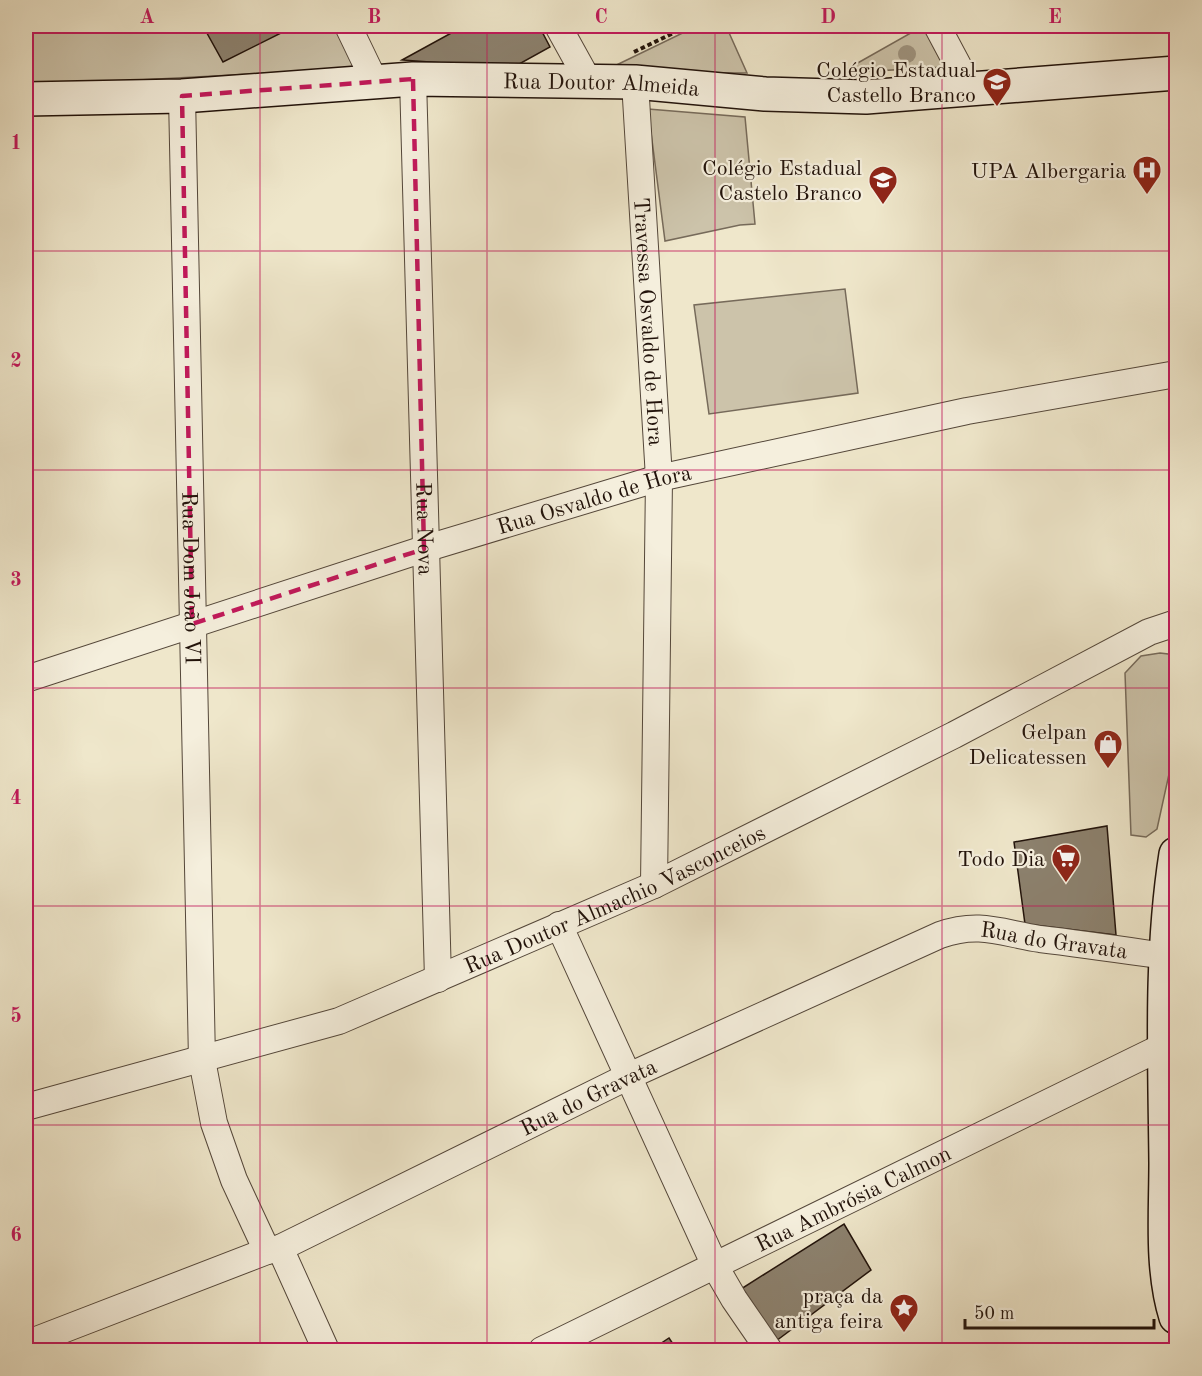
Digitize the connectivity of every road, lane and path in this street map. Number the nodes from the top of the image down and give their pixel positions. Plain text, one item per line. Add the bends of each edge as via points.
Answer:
1 (348, 26) edge
2 (558, 26) edge
3 (688, 26) edge
4 (937, 26) edge
5 (631, 69) junction
6 (1176, 73) edge
7 (413, 79) junction
8 (374, 80) junction
9 (589, 82) junction
10 (970, 88) junction
11 (182, 96) junction
12 (26, 99) edge
13 (1176, 374) edge
14 (659, 478) junction
15 (424, 549) junction
16 (1176, 623) edge
17 (192, 624) junction
18 (26, 679) edge
19 (1176, 854) edge
20 (654, 885) junction
21 (559, 925) junction
22 (1165, 956) junction
23 (438, 979) junction
24 (1170, 1043) edge
25 (202, 1060) junction
26 (629, 1076) junction
27 (26, 1107) edge
28 (274, 1250) junction
29 (716, 1268) junction
30 (1176, 1317) edge
31 (26, 1344) edge
32 (326, 1350) edge
33 (542, 1350) edge
34 (769, 1350) edge

1 - 8 street
2 - 9 street
3 - 5 path
4 - 10 street
5 - 9 main road, Rua Doutor Almeida
5 - 10 main road, Rua Doutor Almeida via 743,93 866,97
5 - 14 street, Travessa Osvaldo de Hora
6 - 10 main road, Rua Doutor Almeida
7 - 8 main road, Rua Doutor Almeida
7 - 9 main road, Rua Doutor Almeida
7 - 15 street, Rua Nova
8 - 11 main road, Rua Doutor Almeida
11 - 12 main road, Rua Doutor Almeida
11 - 17 street, Rua Dom João VI
13 - 14 street, Rua Osvaldo de Hora via 967,411
14 - 15 street, Rua Osvaldo de Hora
14 - 20 street, Travessa Osvaldo de Hora
15 - 17 street, Rua Osvaldo de Hora
15 - 23 street, Rua Nova
16 - 20 street, Rua Doutor Almachio Vasconceios via 1149,632
17 - 18 street, Rua Osvaldo de Hora
17 - 25 street, Rua Dom João VI
19 - 22 main road
20 - 21 street, Rua Doutor Almachio Vasconceios
21 - 23 street, Rua Doutor Almachio Vasconceios
21 - 26 street
22 - 24 main road
22 - 26 street, Rua do Gravata via 989,927 956,930
23 - 25 street, Rua Doutor Almachio Vasconceios via 339,1021
24 - 29 street, Rua Ambrósia Calmon
24 - 30 main road via 1167,1268
25 - 27 street, Rua Doutor Almachio Vasconceios
25 - 28 street, Rua Dom João VI via 218,1133 234,1180
26 - 28 street, Rua do Gravata
26 - 29 street
28 - 31 street, Rua do Gravata
28 - 32 street, Rua Dom João VI
29 - 33 street, Rua Ambrósia Calmon
29 - 34 street

